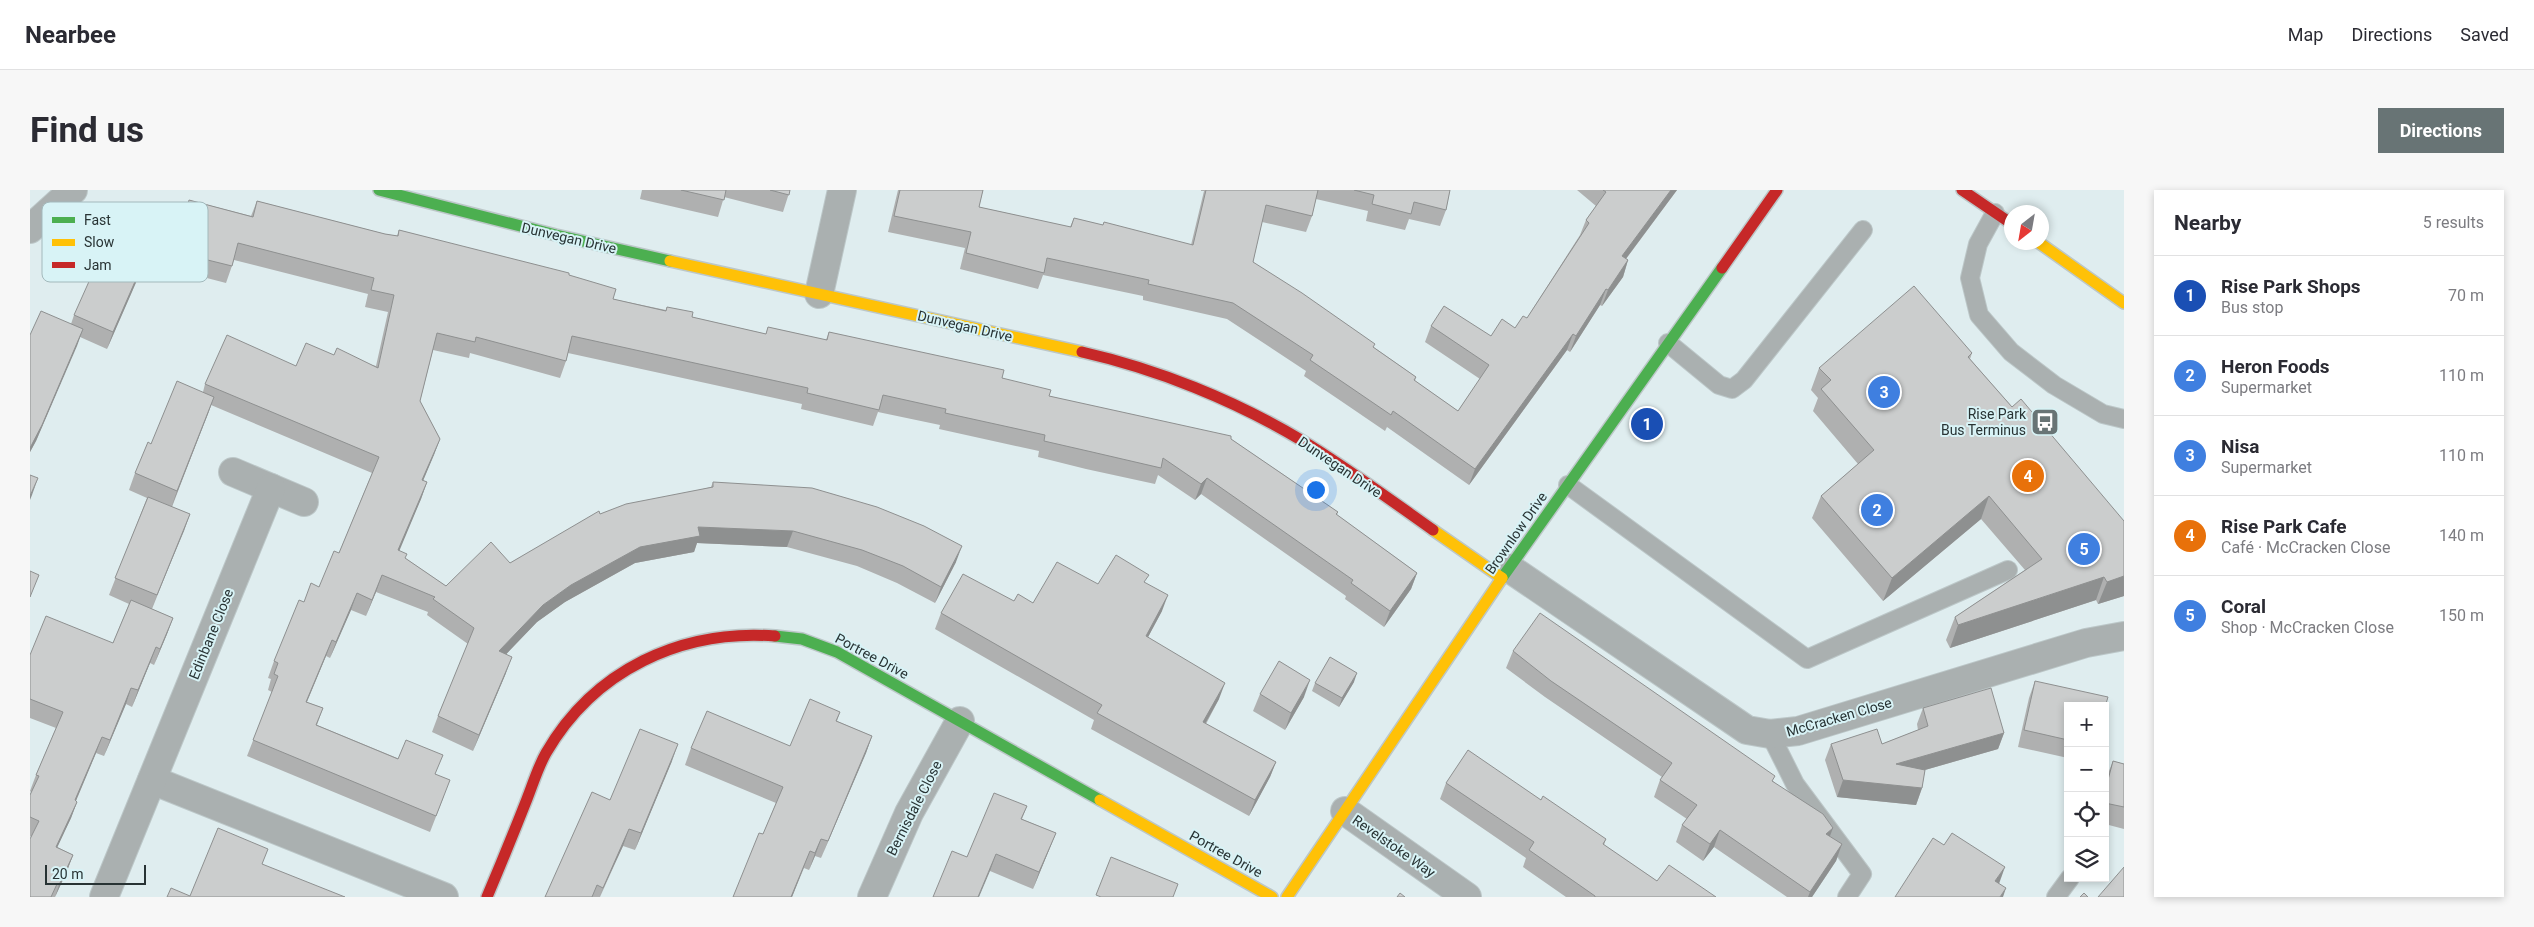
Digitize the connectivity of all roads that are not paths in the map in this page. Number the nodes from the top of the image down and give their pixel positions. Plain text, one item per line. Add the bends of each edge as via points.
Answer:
1 (73, 190) edge
2 (379, 190) edge
3 (842, 190) edge
4 (1777, 190) edge
5 (1962, 190) edge
6 (60, 202) edge
7 (1995, 213) junction
8 (42, 218) edge
9 (2004, 219) edge
10 (30, 229) edge
11 (1863, 230) dead end
12 (2049, 250) edge
13 (819, 294) junction
14 (2124, 303) edge
15 (1668, 343) junction
16 (2124, 419) edge
17 (233, 472) dead end
18 (1568, 485) junction
19 (271, 488) junction
20 (304, 502) dead end
21 (2008, 570) dead end
22 (1506, 573) junction
23 (2123, 642) edge
24 (960, 721) junction
25 (1770, 734) junction
26 (152, 780) junction
27 (1345, 811) junction
28 (2067, 882) edge
29 (104, 897) edge
30 (444, 897) edge
31 (487, 897) edge
32 (872, 897) edge
33 (1272, 897) edge
34 (1287, 897) edge
35 (1467, 897) edge
36 (1847, 897) edge
37 (2056, 897) edge

1 - 6 street
2 - 13 street, Dunvegan Drive via 556,236
3 - 13 street
4 - 15 street, Brownlow Drive
5 - 7 street
7 - 9 street
7 - 16 lane via 1978,244 1970,278 1979,315 2011,352 2054,385 2103,414
8 - 10 street
11 - 15 lane via 1744,380 1732,389 1720,385
12 - 14 street
13 - 22 street, Dunvegan Drive via 1103,357 1220,397 1318,450
15 - 18 street, Brownlow Drive
17 - 19 street
18 - 21 lane via 1807,659
18 - 22 street, Brownlow Drive
19 - 20 street
19 - 26 street, Edinbane Close
22 - 25 street, McCracken Close via 1747,730
22 - 27 street, Brownlow Drive
23 - 25 street, McCracken Close via 2086,644 1798,731
24 - 31 street, Portree Drive via 837,652 793,637 735,634 664,651 631,665 597,690 570,717 546,753
24 - 32 street, Bernisdale Close via 908,813
24 - 33 street, Portree Drive
25 - 36 lane via 1795,784 1862,874
26 - 29 street, Edinbane Close
26 - 30 street
27 - 34 street, Brownlow Drive
27 - 35 street, Revelstoke Way
28 - 37 lane

